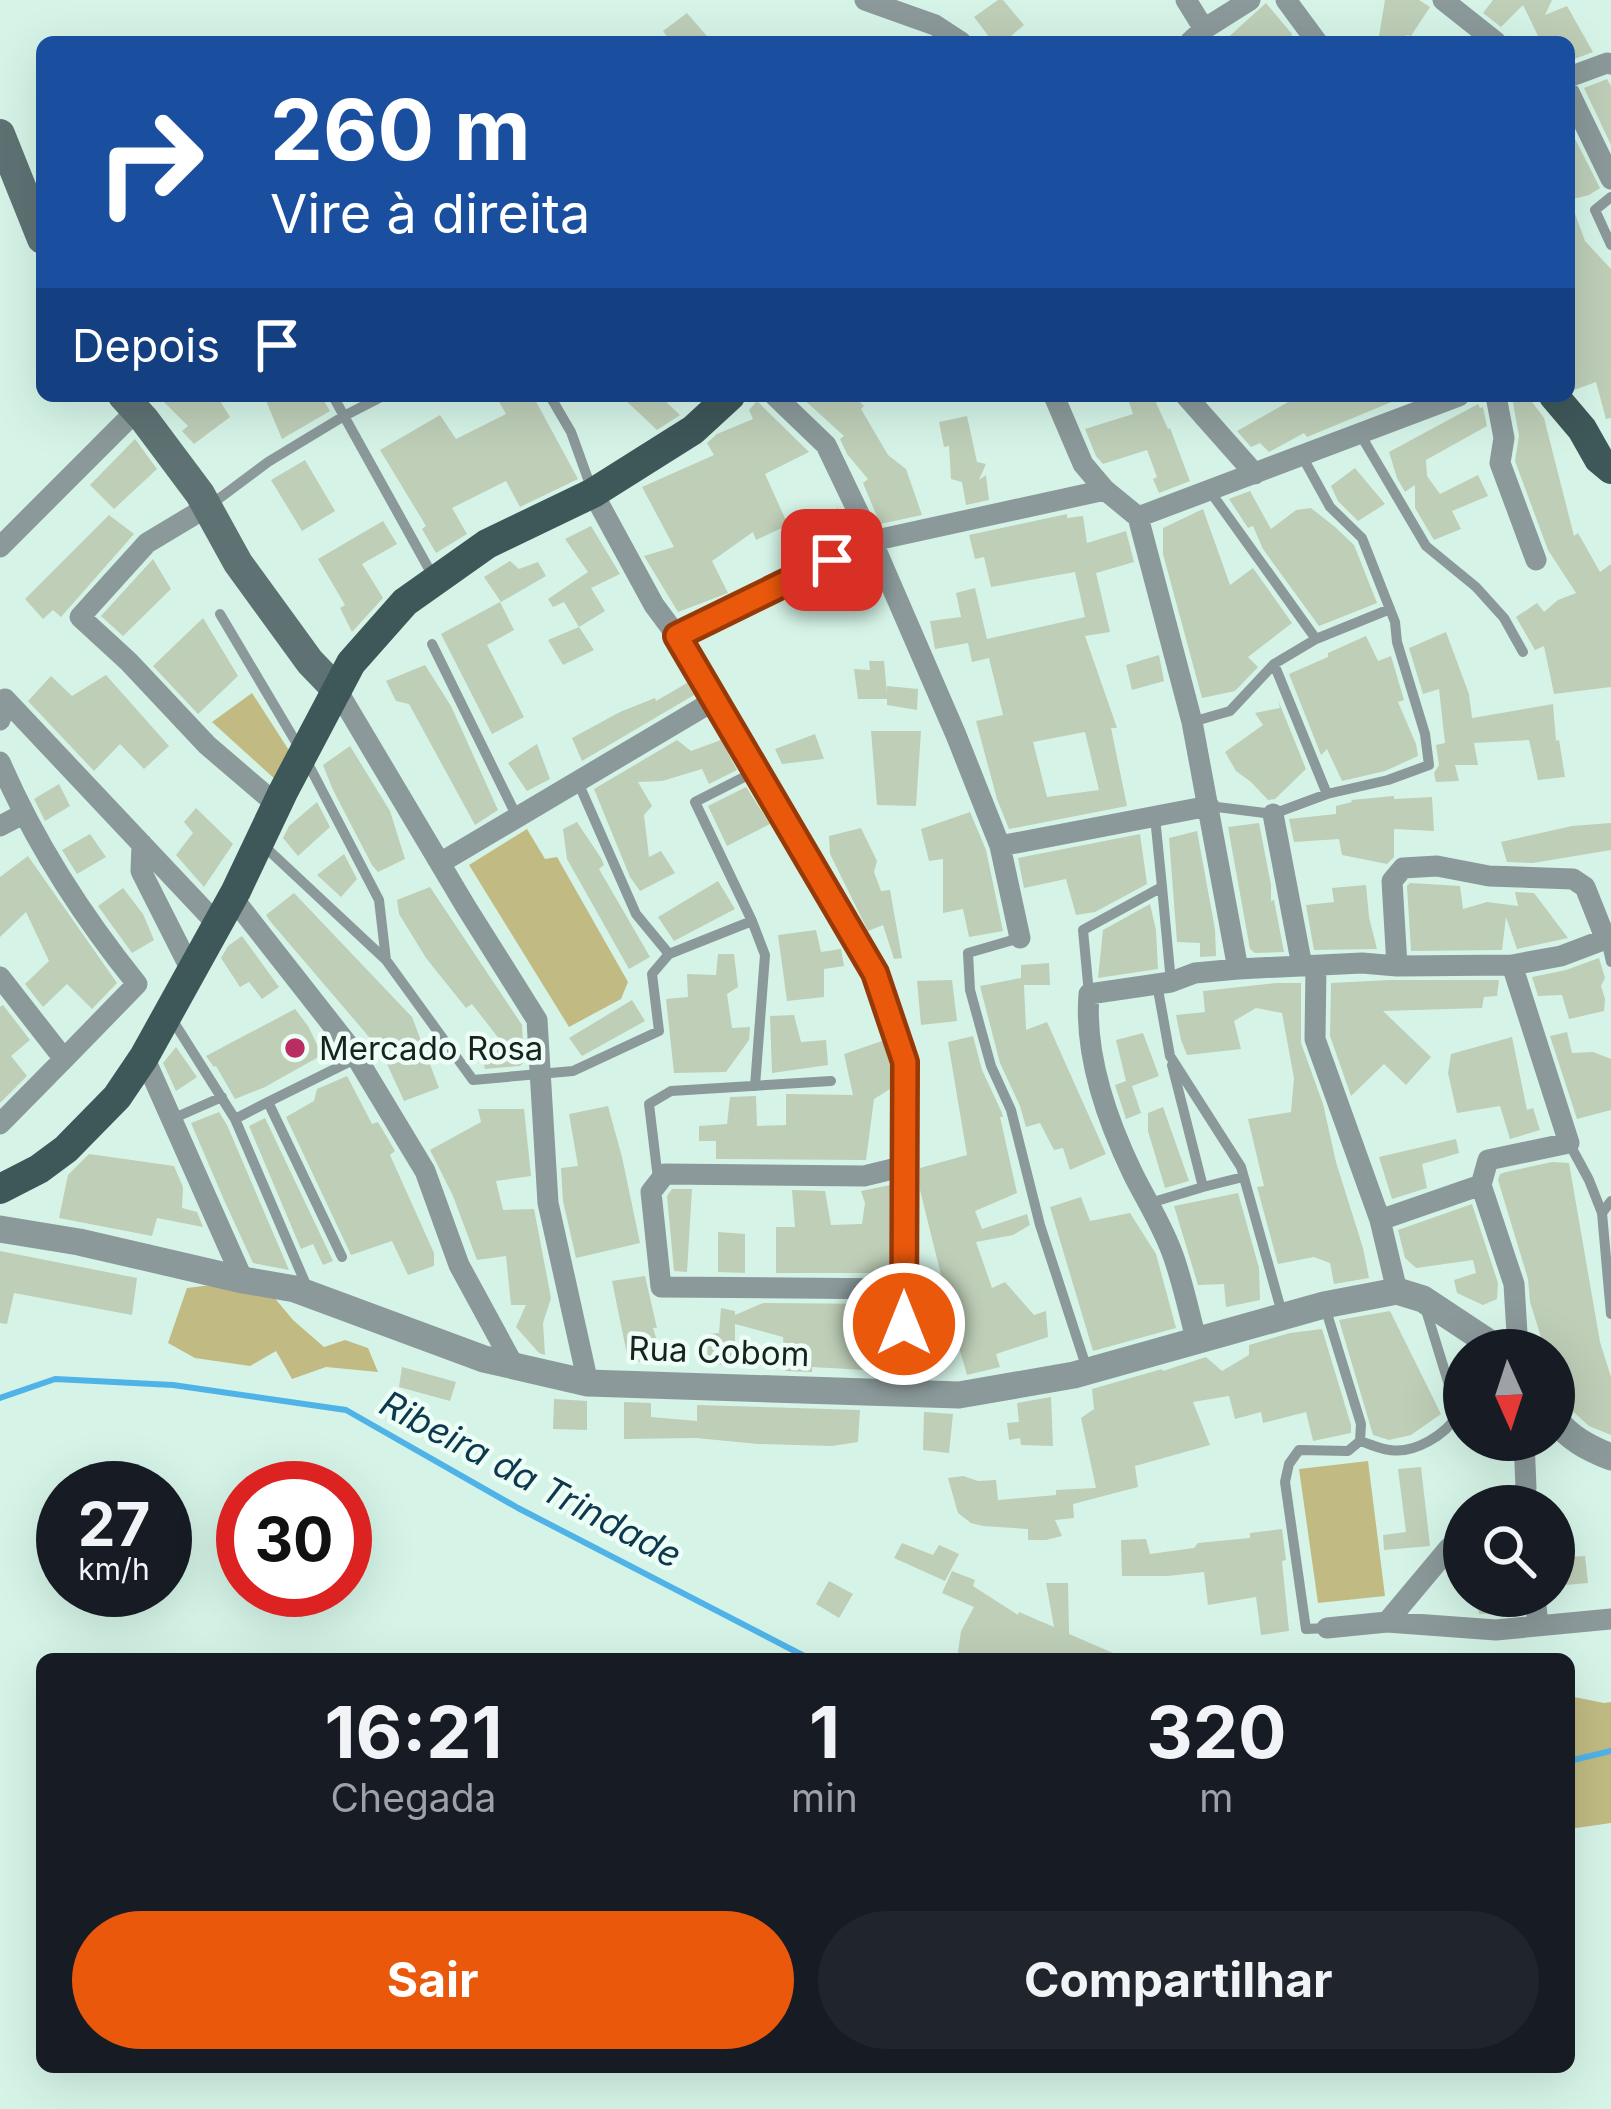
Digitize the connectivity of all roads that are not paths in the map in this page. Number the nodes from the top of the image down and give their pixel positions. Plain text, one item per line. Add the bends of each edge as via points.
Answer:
1 (865, 0) edge
2 (1186, 0) edge
3 (1250, 0) edge
4 (1286, 0) edge
5 (1443, 0) edge
6 (952, 36) edge
7 (1197, 36) edge
8 (1313, 36) edge
9 (1488, 36) edge
10 (1611, 64) edge
11 (1575, 75) edge
12 (1575, 104) edge
13 (0, 134) edge
14 (1611, 178) edge
15 (1611, 197) edge
16 (36, 224) edge
17 (1611, 245) edge
18 (336, 402) edge
19 (371, 402) edge
20 (554, 402) edge
21 (723, 402) edge
22 (782, 402) edge
23 (1057, 402) edge
24 (1191, 402) edge
25 (1443, 402) edge
26 (1497, 402) edge
27 (1559, 402) edge
28 (130, 404) edge
29 (344, 416) junction
30 (1582, 429) junction
31 (1360, 434) junction
32 (1611, 442) edge
33 (1302, 456) junction
34 (1611, 469) edge
35 (1255, 474) junction
36 (1105, 490) junction
37 (1210, 490) junction
38 (593, 493) junction
39 (207, 507) junction
40 (1138, 518) junction
41 (872, 541) junction
42 (0, 547) edge
43 (1536, 560) dead end
44 (435, 581) junction
45 (1390, 609) junction
46 (220, 614) dead end
47 (677, 636) junction
48 (1316, 639) junction
49 (432, 644) dead end
50 (1523, 652) dead end
51 (1274, 664) junction
52 (337, 690) junction
53 (715, 700) junction
54 (2, 702) edge
55 (1192, 722) junction
56 (303, 754) junction
57 (0, 762) edge
58 (757, 771) junction
59 (577, 780) junction
60 (1327, 794) junction
61 (277, 805) junction
62 (1209, 806) junction
63 (22, 814) junction
64 (1273, 814) junction
65 (1155, 816) junction
66 (517, 817) junction
67 (0, 826) edge
68 (259, 842) junction
69 (142, 844) junction
70 (1000, 846) junction
71 (440, 863) junction
72 (1162, 887) junction
73 (225, 910) junction
74 (752, 921) junction
75 (1020, 938) joint
76 (1610, 946) edge
77 (669, 955) junction
78 (386, 960) junction
79 (1512, 965) junction
80 (1309, 966) junction
81 (1397, 966) junction
82 (191, 970) junction
83 (1238, 970) junction
84 (0, 976) edge
85 (1164, 983) junction
86 (1089, 994) junction
87 (168, 1012) junction
88 (1170, 1056) junction
89 (144, 1057) junction
90 (357, 1058) junction
91 (64, 1059) junction
92 (540, 1075) junction
93 (831, 1082) dead end
94 (755, 1086) junction
95 (222, 1097) junction
96 (268, 1102) junction
97 (172, 1119) junction
98 (236, 1119) junction
99 (0, 1124) edge
100 (1569, 1142) junction
101 (904, 1166) junction
102 (1243, 1177) junction
103 (659, 1182) junction
104 (1481, 1185) junction
105 (1203, 1187) junction
106 (0, 1189) edge
107 (1611, 1201) edge
108 (1150, 1203) junction
109 (1602, 1213) junction
110 (1380, 1220) junction
111 (0, 1228) edge
112 (343, 1257) dead end
113 (243, 1280) junction
114 (904, 1289) junction
115 (311, 1295) junction
116 (1410, 1295) junction
117 (1324, 1305) junction
118 (1611, 1314) edge
119 (1283, 1316) junction
120 (1466, 1329) edge
121 (1517, 1329) edge
122 (1196, 1339) junction
123 (515, 1368) junction
124 (1088, 1372) junction
125 (588, 1383) junction
126 (904, 1393) junction
127 (1575, 1439) edge
128 (1360, 1442) junction
129 (1611, 1457) edge
130 (1443, 1555) edge
131 (1537, 1617) edge
132 (1611, 1619) edge
133 (1387, 1622) junction
134 (1538, 1625) junction
135 (1327, 1628) joint

1 - 6 street
2 - 7 street
3 - 7 street
4 - 8 street
5 - 9 street
10 - 11 street
12 - 14 street
13 - 16 main road
15 - 17 lane via 1595,209
18 - 29 lane
19 - 29 lane
20 - 38 lane
21 - 38 main road
22 - 41 street via 826,445
23 - 36 street via 1083,464
24 - 35 street
25 - 31 street
26 - 43 street via 1500,463
27 - 30 main road
28 - 39 main road
28 - 42 street
29 - 39 lane
29 - 44 lane
30 - 32 main road
30 - 34 main road
31 - 33 street
31 - 50 lane via 1426,546 1476,587
33 - 35 street
33 - 45 lane via 1330,507 1362,538
35 - 37 street
36 - 40 street
36 - 41 street
37 - 40 street
37 - 48 lane
38 - 44 main road via 487,544
38 - 47 street
39 - 52 main road via 238,563
39 - 61 street via 147,543 80,616
40 - 55 street
41 - 47 street
41 - 70 street
44 - 52 main road via 351,662
45 - 48 lane
45 - 60 lane via 1429,765
46 - 56 lane
47 - 53 street
48 - 51 lane
49 - 66 lane
51 - 55 lane via 1230,711
51 - 60 lane
52 - 56 main road
52 - 71 street
53 - 58 street
53 - 59 street
54 - 69 street
55 - 62 street
56 - 61 main road
56 - 78 lane via 379,900
57 - 63 street
58 - 74 lane via 695,802
58 - 101 street via 875,973 905,1062
59 - 66 street
59 - 77 lane via 636,914
60 - 64 lane
61 - 68 main road
62 - 64 lane
62 - 65 street
62 - 83 street
63 - 67 street
63 - 91 street via 137,984
64 - 80 street
65 - 70 street
65 - 72 lane
66 - 71 street
68 - 73 main road
68 - 78 lane
69 - 73 street
69 - 82 street via 141,871
70 - 75 street
71 - 92 street via 537,1020
72 - 85 lane
72 - 86 lane via 1083,930
73 - 82 main road
73 - 90 street
74 - 77 lane
74 - 94 lane via 765,955
75 - 124 lane via 968,953 970,990
76 - 79 street
76 - 81 street via 1586,887 1573,880 1403,868 1392,881
77 - 92 lane via 652,974 658,1031 573,1071
78 - 92 lane via 473,1080
79 - 81 street
79 - 100 street
80 - 81 street
80 - 83 street
80 - 110 street via 1316,1039
82 - 87 main road
83 - 85 street
84 - 91 street
85 - 86 street
85 - 88 lane
86 - 108 street via 1099,1085
87 - 89 main road
87 - 95 lane
88 - 102 lane
88 - 105 lane
89 - 97 street
89 - 106 main road via 93,1124
90 - 96 lane
90 - 123 street via 425,1171 459,1265
91 - 99 street
92 - 125 street via 548,1203
93 - 94 lane
94 - 103 lane via 671,1091 650,1104
95 - 97 lane
95 - 98 lane
96 - 98 lane
96 - 112 lane
97 - 113 street
98 - 115 lane
100 - 104 street via 1487,1160
100 - 109 lane
101 - 103 street via 864,1176 665,1174
101 - 114 street
102 - 105 lane
102 - 119 lane
103 - 114 street via 651,1192 661,1287
104 - 110 street
104 - 121 street via 1514,1284
105 - 108 lane
107 - 109 lane
108 - 122 street
109 - 118 lane
110 - 116 street
111 - 113 street, Rua Cobom
113 - 115 street, Rua Cobom
114 - 126 street
115 - 123 street, Rua Cobom
116 - 117 street, Rua Cobom
116 - 120 street
116 - 128 lane via 1458,1414 1423,1444 1394,1451
117 - 119 street, Rua Cobom
117 - 128 lane
119 - 122 street, Rua Cobom
122 - 124 street, Rua Cobom
123 - 125 street, Rua Cobom
124 - 126 street, Rua Cobom via 958,1395
125 - 126 street, Rua Cobom
127 - 129 street
128 - 135 lane via 1348,1451 1299,1450 1285,1482 1306,1629
130 - 133 street
131 - 134 street
132 - 134 street
133 - 134 street
133 - 135 street

